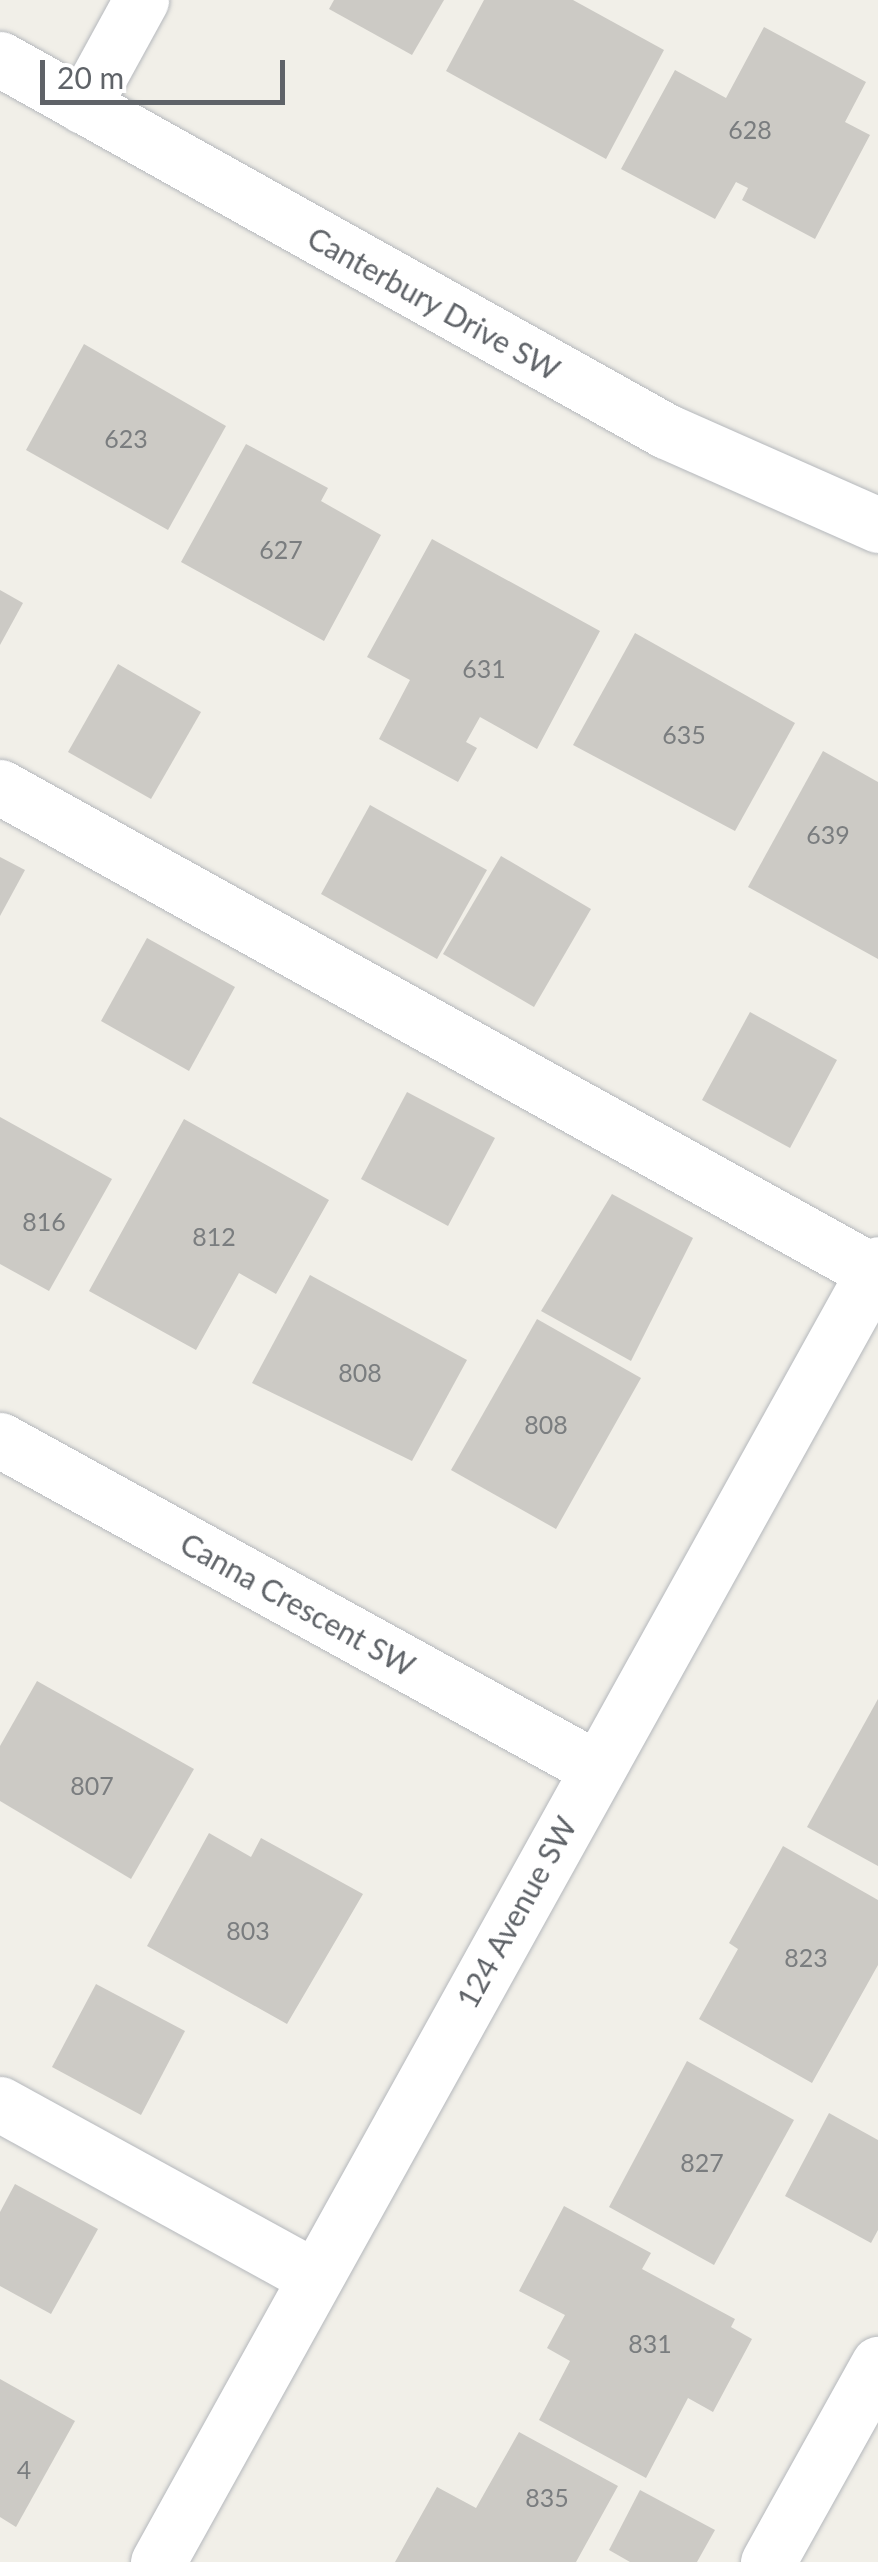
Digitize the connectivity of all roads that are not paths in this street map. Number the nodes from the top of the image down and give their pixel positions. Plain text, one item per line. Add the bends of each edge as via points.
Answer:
1 (142, 0) edge
2 (0, 60) edge
3 (82, 106) junction
4 (878, 525) edge
5 (0, 788) edge
6 (876, 1268) edge
7 (0, 1440) edge
8 (596, 1768) junction
9 (0, 2104) edge
10 (315, 2277) junction
11 (878, 2364) edge
12 (158, 2562) edge
13 (768, 2562) edge

1 - 3 street
2 - 3 street, Canterbury Drive SW
3 - 4 street, Canterbury Drive SW via 666,431
5 - 6 street
6 - 8 street, 124 Avenue SW
7 - 8 street, Canna Crescent SW
8 - 10 street, 124 Avenue SW
9 - 10 street
10 - 12 street, 124 Avenue SW
11 - 13 street

